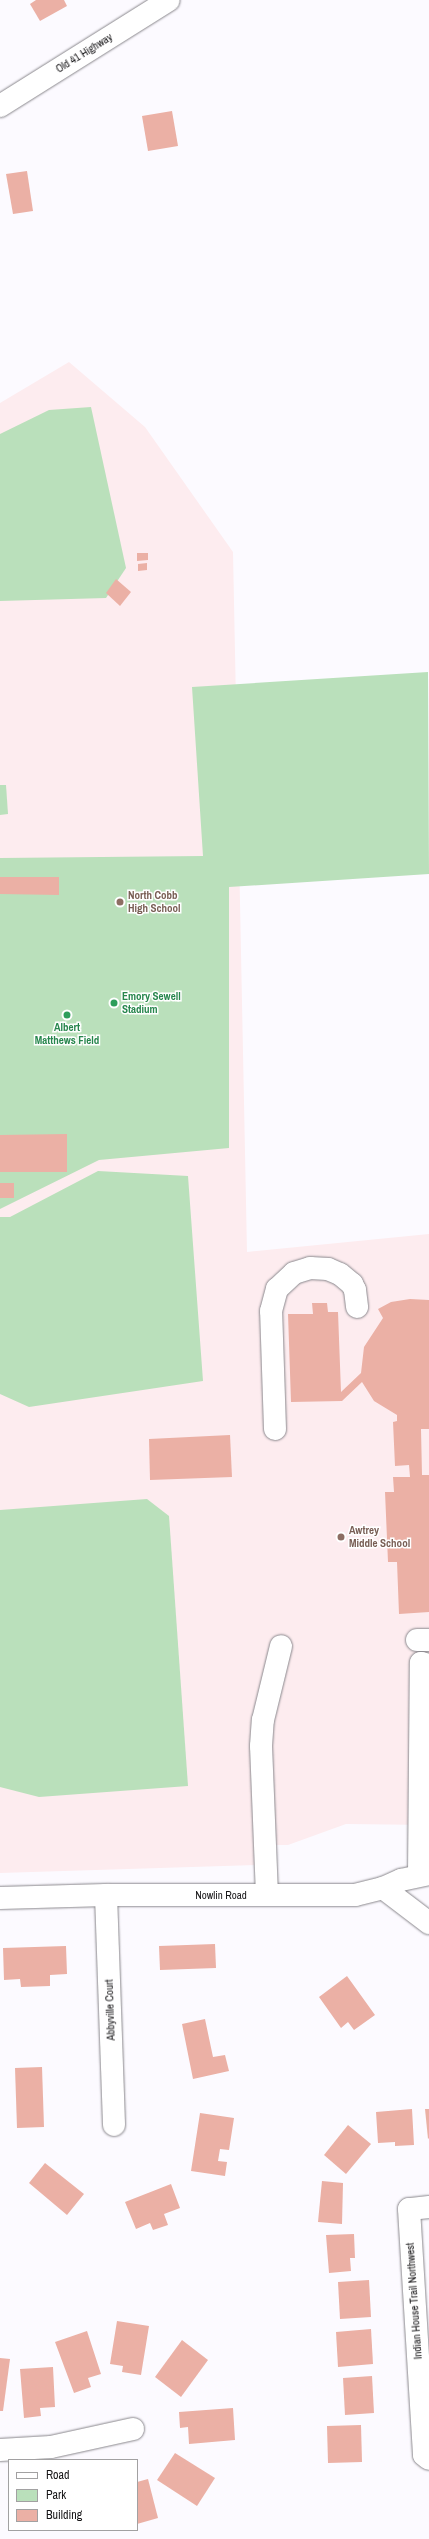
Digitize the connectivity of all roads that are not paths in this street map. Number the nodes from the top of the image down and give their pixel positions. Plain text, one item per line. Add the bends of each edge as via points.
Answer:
1 (169, 0) edge
2 (0, 106) edge
3 (357, 1307) dead end
4 (275, 1429) dead end
5 (281, 1646) dead end
6 (429, 1665) edge
7 (424, 1874) edge
8 (383, 1888) junction
9 (106, 1895) junction
10 (267, 1895) junction
11 (0, 1898) edge
12 (429, 1922) edge
13 (114, 2125) dead end
14 (429, 2207) edge
15 (133, 2429) dead end
16 (0, 2450) edge
17 (429, 2459) edge

1 - 2 street, Old 41 Highway
3 - 4 street via 352,1284 340,1274 328,1269 310,1268 294,1273 277,1290 271,1311
5 - 10 street via 263,1720 261,1746
6 - 7 street via 421,1663
7 - 8 street, Nowlin Road
8 - 10 street, Nowlin Road via 355,1895
8 - 12 street
9 - 10 street, Nowlin Road
9 - 11 street, Nowlin Road
9 - 13 street, Abbyville Court
14 - 17 street, Indian House Trail Northwest via 409,2209 424,2455
15 - 16 street via 52,2447

